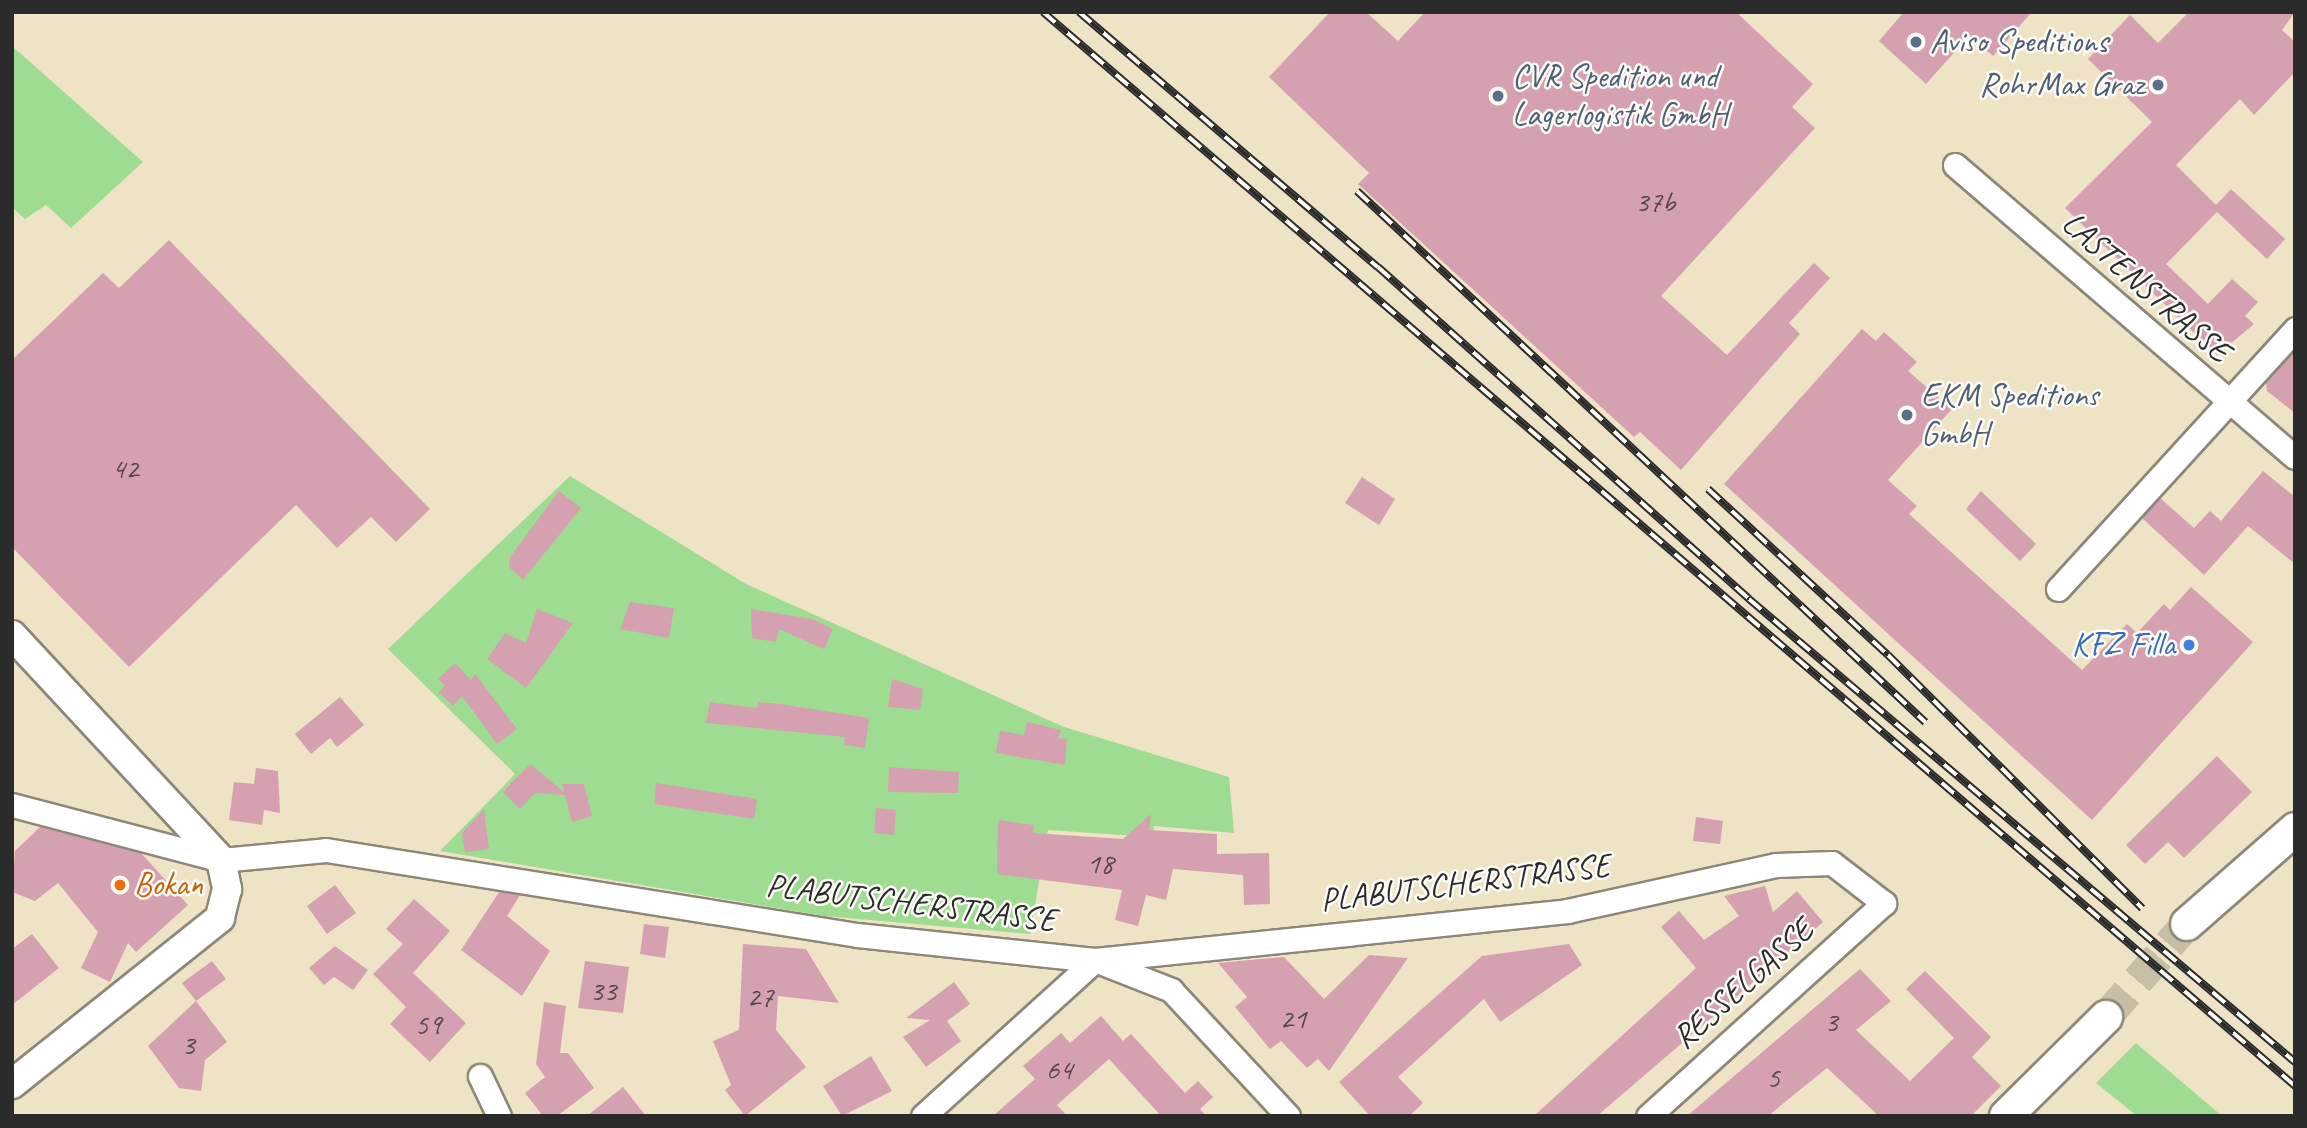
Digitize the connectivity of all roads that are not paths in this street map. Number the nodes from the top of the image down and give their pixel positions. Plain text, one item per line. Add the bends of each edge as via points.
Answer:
1 (1955, 165) dead end
2 (2295, 329) edge
3 (2228, 402) junction
4 (2295, 457) edge
5 (2057, 589) dead end
6 (12, 635) edge
7 (12, 805) edge
8 (2295, 829) edge
9 (221, 860) junction
10 (1884, 903) joint
11 (2187, 924) tunnel mouth
12 (1095, 960) junction
13 (2106, 1017) tunnel mouth
14 (480, 1076) dead end
15 (12, 1084) edge
16 (499, 1116) edge
17 (923, 1116) edge
18 (1288, 1116) edge
19 (1648, 1116) edge
20 (2006, 1116) edge

1 - 3 street, LASTENSTRASSE
2 - 3 street
3 - 4 street, LASTENSTRASSE
3 - 5 street
6 - 9 street
7 - 9 street
8 - 11 main road
9 - 12 street, PLABUTSCHERSTRASSE via 326,850 844,933
9 - 15 street via 227,889 220,918
10 - 12 street, PLABUTSCHERSTRASSE via 1832,863 1776,866 1567,911
10 - 19 street, RESSELGASSE
12 - 17 street
12 - 18 street via 1171,990
13 - 20 main road
14 - 16 street

